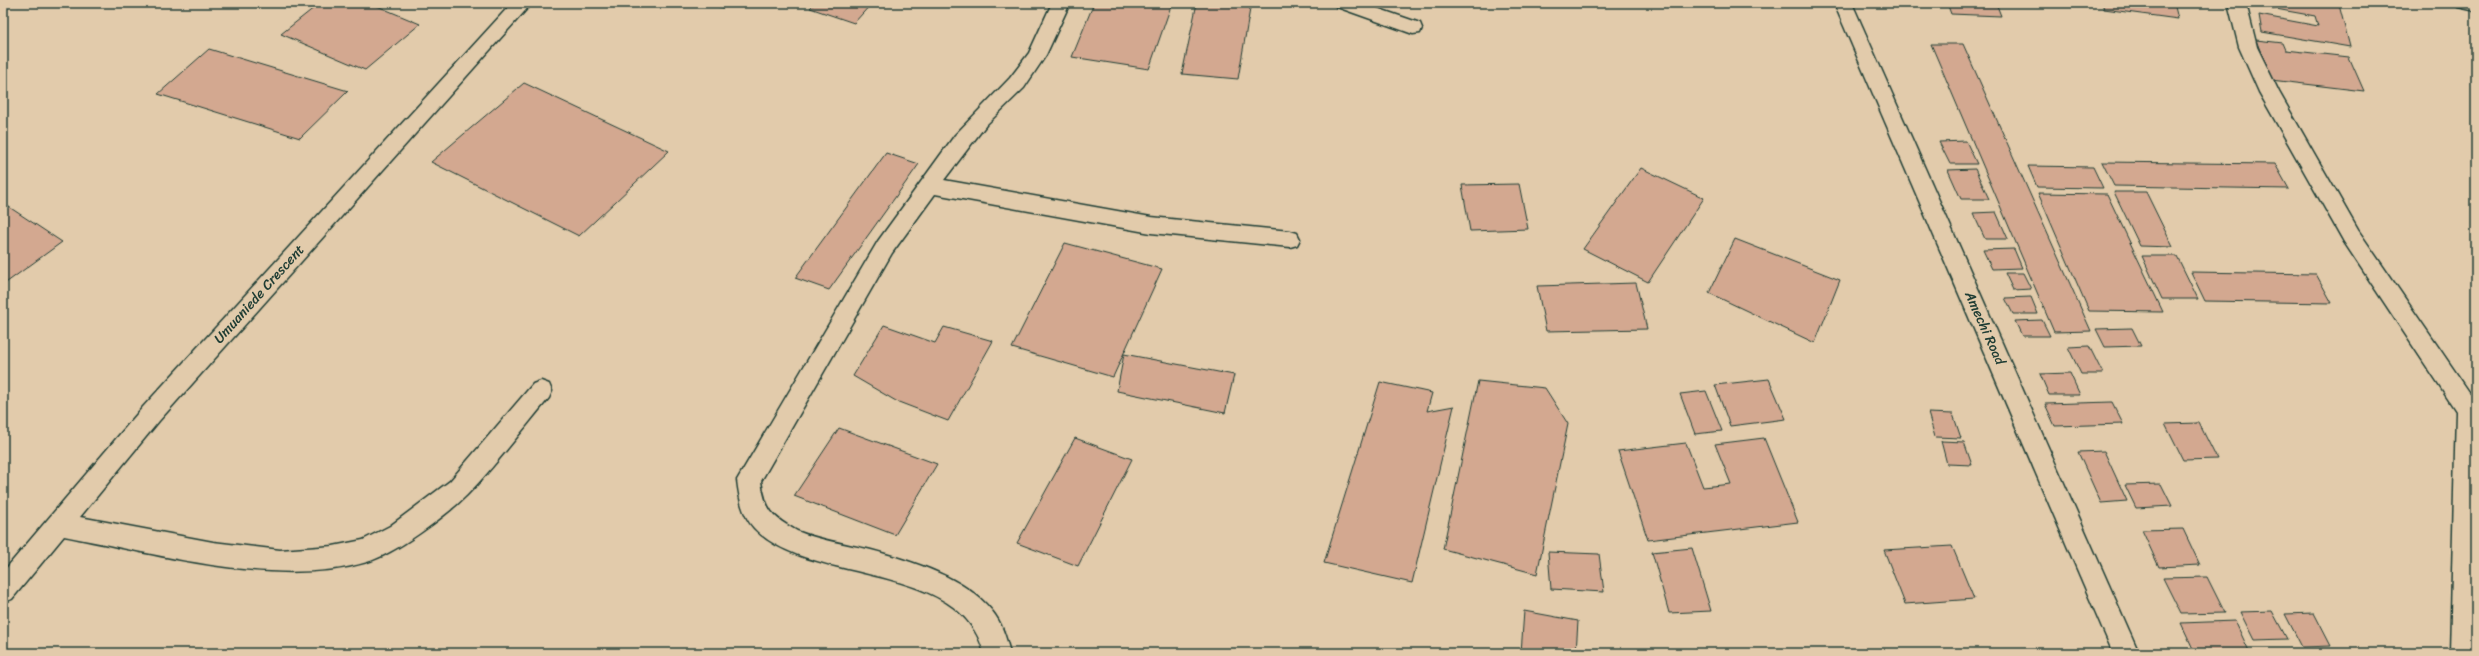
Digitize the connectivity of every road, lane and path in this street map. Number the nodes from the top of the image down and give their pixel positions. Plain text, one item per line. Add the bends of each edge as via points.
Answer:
1 (522, 3) edge
2 (1061, 3) edge
3 (1343, 3) edge
4 (1843, 3) edge
5 (2237, 3) edge
6 (2464, 3) edge
7 (2476, 6) edge
8 (1413, 28) dead end
9 (929, 185) junction
10 (1290, 240) dead end
11 (542, 390) dead end
12 (2472, 409) edge
13 (60, 524) junction
14 (3, 591) edge
15 (997, 653) edge
16 (2126, 653) edge
17 (2463, 653) edge

1 - 13 street, Umuaniede Crescent via 167,397
2 - 9 street via 1037,55 1017,83 979,120
3 - 8 street
4 - 16 street, Amechi Road
5 - 12 street via 2248,47 2269,92 2347,230
6 - 7 street
9 - 10 street via 1151,224
9 - 15 street via 885,247 777,432 750,480 751,501 762,519 781,535 804,545 886,566 965,601 985,620 996,641
11 - 13 street via 458,488 399,534 366,551 333,557 280,561 213,553
12 - 17 street
13 - 14 street, Umuaniede Crescent

